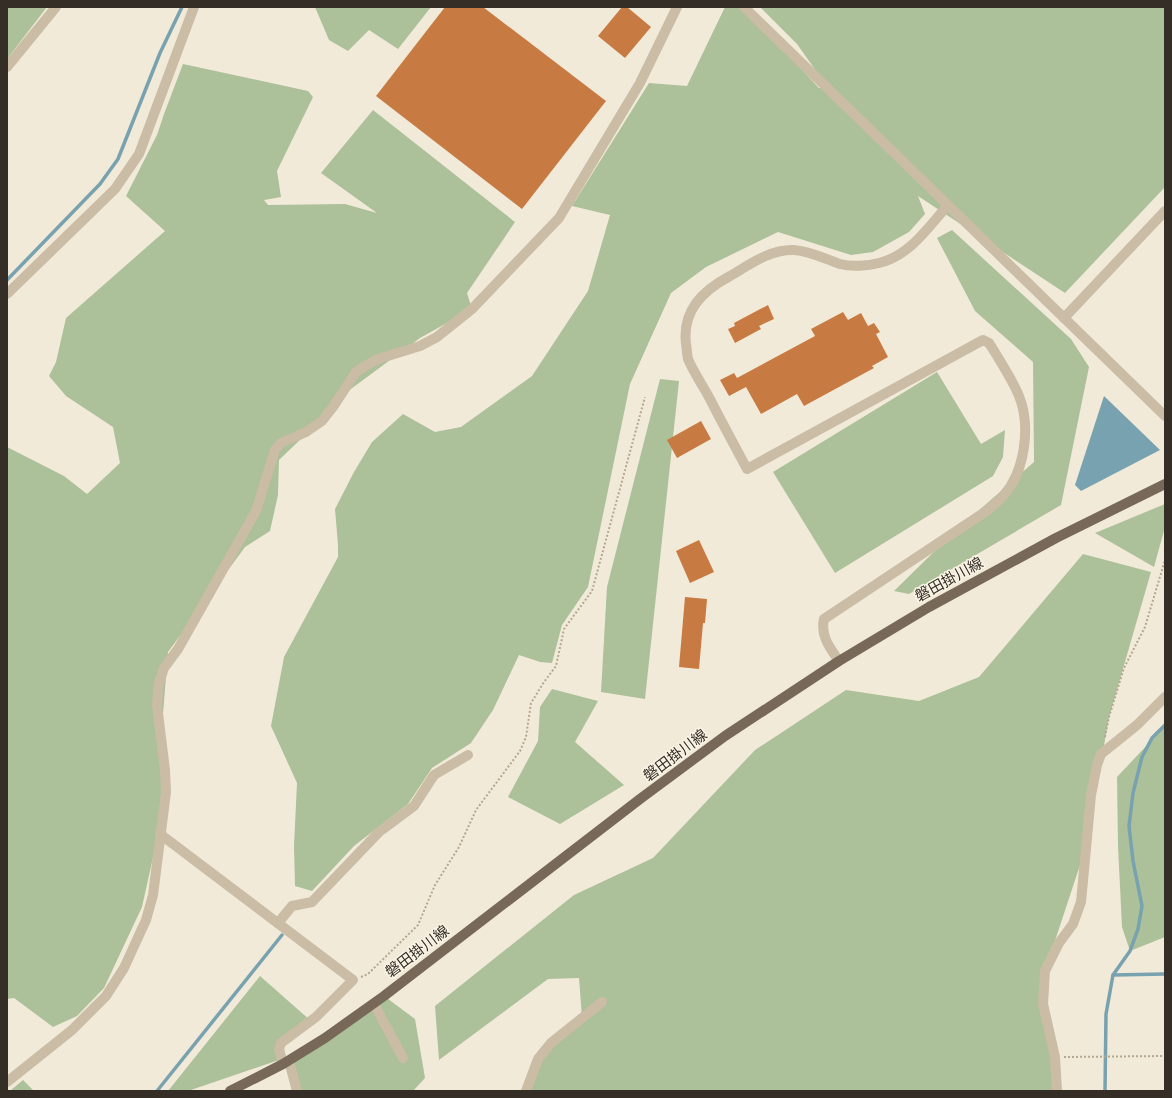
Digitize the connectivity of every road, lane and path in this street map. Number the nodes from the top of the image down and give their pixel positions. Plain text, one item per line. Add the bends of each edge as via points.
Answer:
1 (56, 7) edge
2 (194, 7) edge
3 (677, 7) edge
4 (744, 7) edge
5 (7, 67) edge
6 (947, 206) junction
7 (1165, 210) edge
8 (7, 294) edge
9 (1064, 318) junction
10 (645, 397) dead end
11 (1165, 416) edge
12 (1165, 484) edge
13 (1165, 560) edge
14 (840, 661) junction
15 (1165, 697) edge
16 (1101, 754) junction
17 (468, 755) dead end
18 (160, 834) junction
19 (278, 923) junction
20 (353, 980) junction
21 (602, 1002) dead end
22 (374, 1004) junction
23 (1165, 1056) edge
24 (1055, 1057) junction
25 (403, 1058) dead end
26 (286, 1063) junction
27 (7, 1082) edge
28 (230, 1091) edge
29 (297, 1091) edge
30 (526, 1091) edge
31 (1057, 1091) edge

1 - 5 street
2 - 8 street via 139,154 115,189
3 - 18 street via 640,84 559,218 472,309 437,337 420,346 378,359 356,372 322,420 306,432 281,443 276,450 256,511 178,649 164,668 159,683 157,705 166,792
4 - 6 street
6 - 9 street
6 - 14 street via 915,243 895,257 879,263 842,265 793,250 768,255 705,292 697,300 687,321 685,334 688,359 747,469 982,340 989,343 1019,396 1026,428 1025,444 1015,476 1004,495 988,510 824,618 824,638
7 - 9 street
9 - 11 street
10 - 20 path via 592,591 564,629 556,666 531,703 526,737 520,751 476,810 459,847 435,885 418,925 368,974
12 - 14 main road, 磐田掛川線 via 1049,542 929,607
13 - 16 path via 1145,627 1124,668
14 - 22 main road, 磐田掛川線 via 725,736
15 - 16 street via 1137,725
16 - 24 street via 1091,795 1081,902 1073,924 1059,943 1045,971 1043,1004
17 - 19 street via 434,775 414,806 379,832 312,902 292,906
18 - 19 street
18 - 27 street via 153,895 146,920 124,968 106,996 72,1030
19 - 20 street
20 - 26 street via 316,1017 282,1043 279,1049
21 - 30 street via 550,1043 538,1059
22 - 25 street
22 - 26 main road, 磐田掛川線
23 - 24 path
24 - 31 street
26 - 28 main road, 磐田掛川線
26 - 29 street

